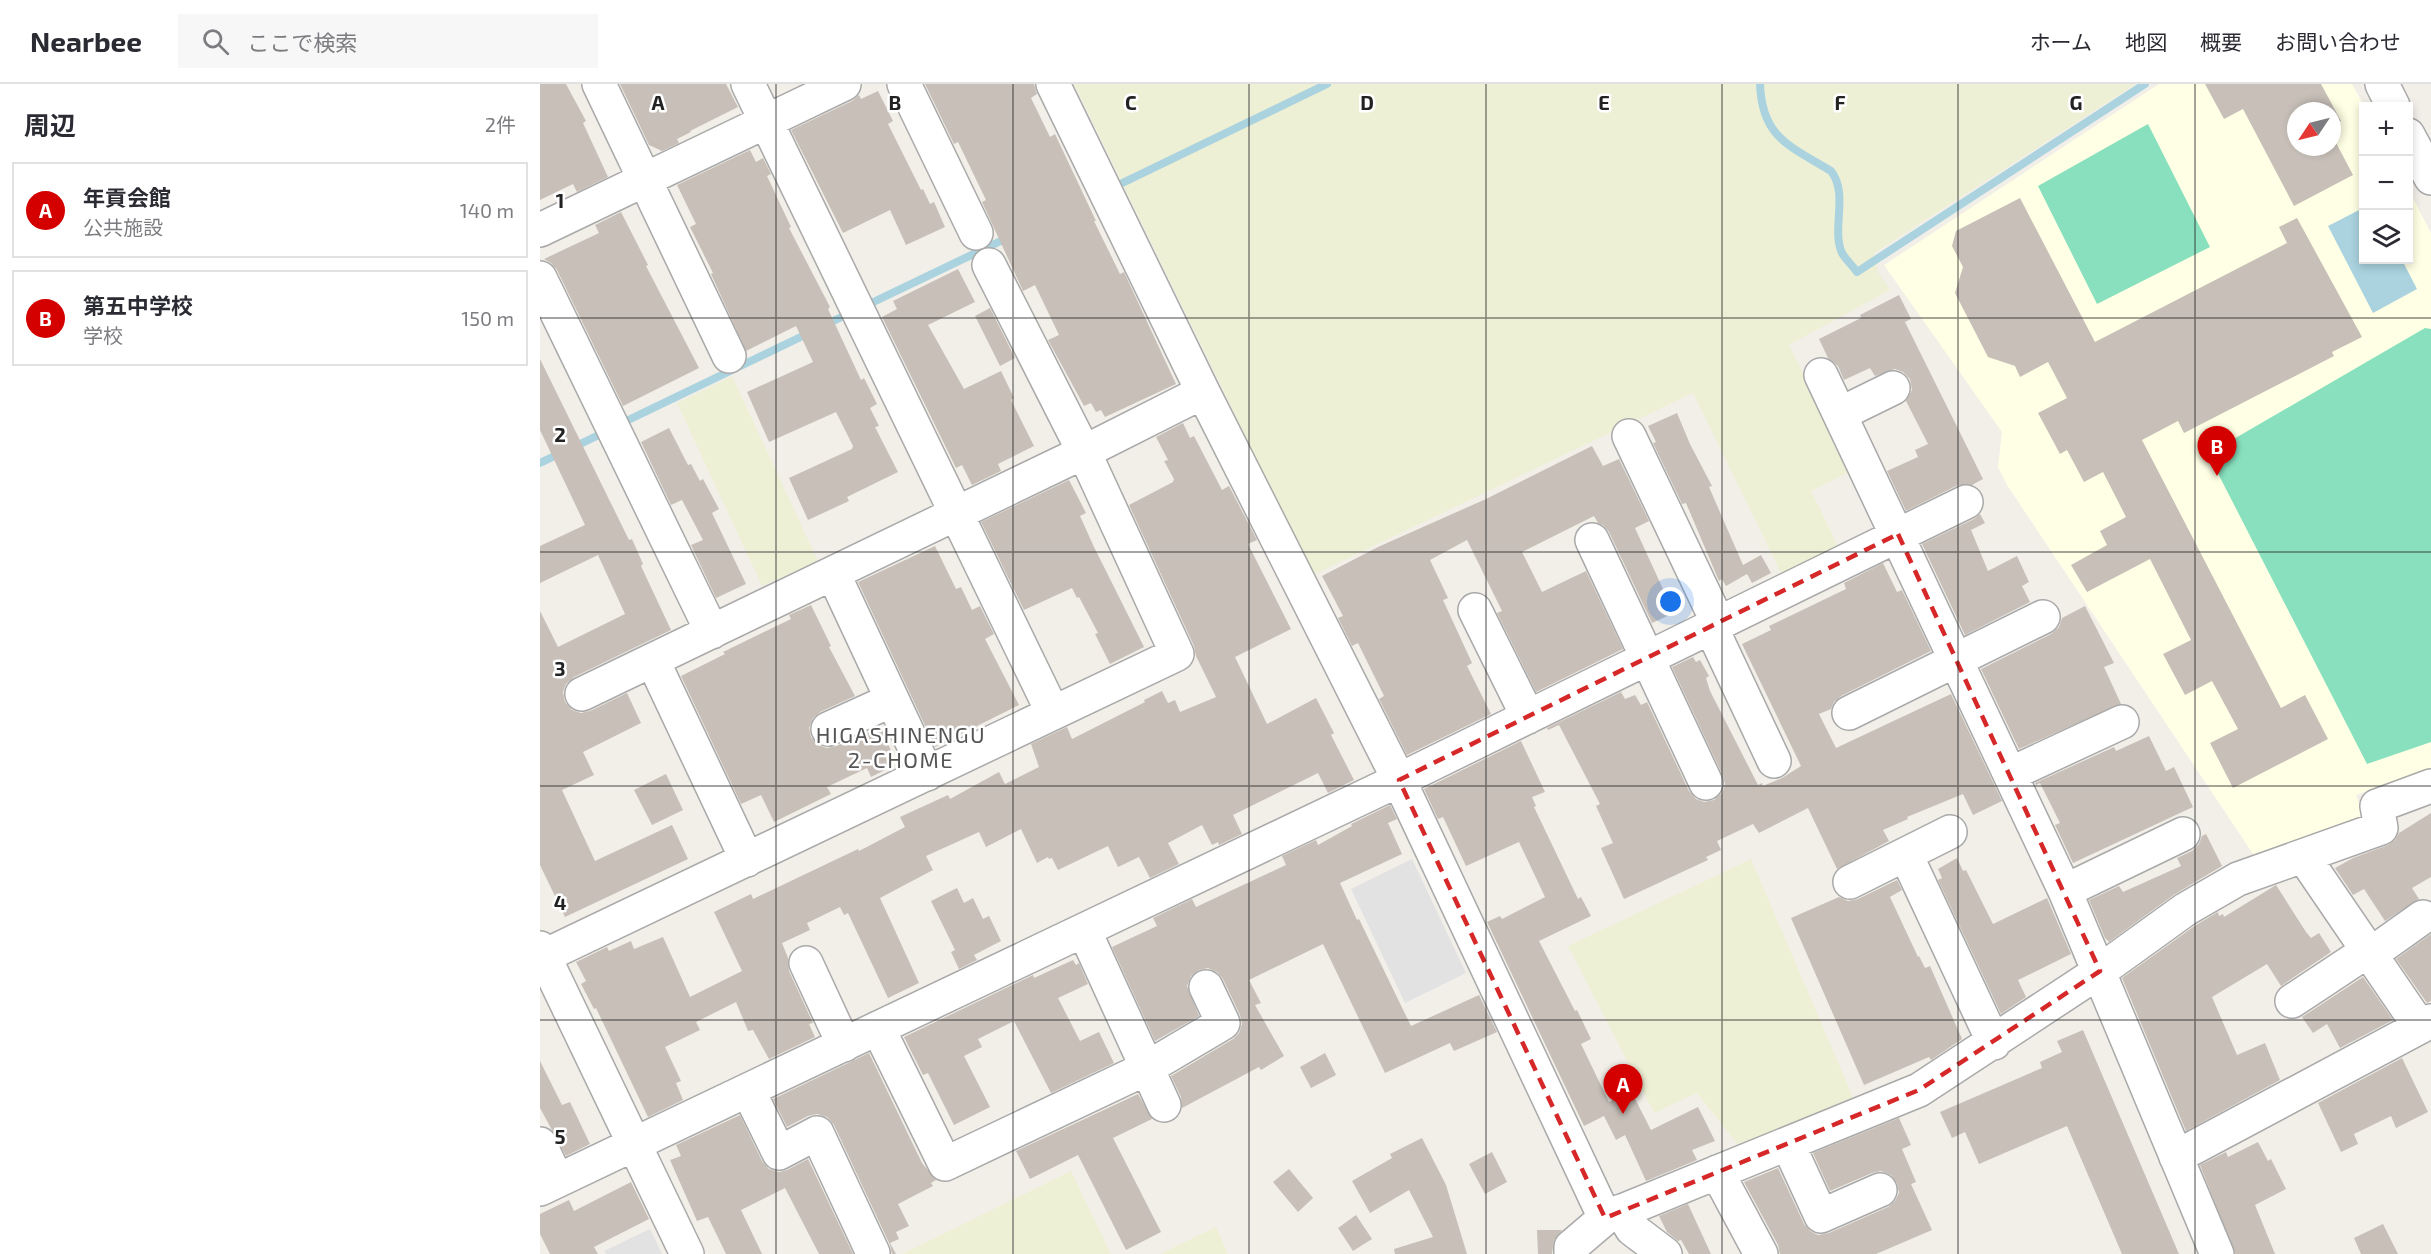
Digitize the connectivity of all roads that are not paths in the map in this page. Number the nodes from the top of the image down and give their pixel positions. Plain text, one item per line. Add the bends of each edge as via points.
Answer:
1 (599, 84) edge
2 (748, 84) edge
3 (844, 84) edge
4 (904, 84) edge
5 (1053, 84) edge
6 (2382, 84) edge
7 (2392, 102) edge
8 (767, 122) junction
9 (2413, 143) edge
10 (2431, 178) edge
11 (645, 180) junction
12 (540, 230) edge
13 (976, 233) dead end
14 (988, 265) dead end
15 (540, 278) edge
16 (729, 356) dead end
17 (1821, 375) dead end
18 (1893, 388) dead end
19 (1203, 392) junction
20 (1840, 414) junction
21 (1629, 436) dead end
22 (1084, 452) junction
23 (1966, 502) dead end
24 (958, 513) junction
25 (1898, 534) junction
26 (1592, 540) dead end
27 (833, 573) junction
28 (1474, 610) dead end
29 (2043, 617) dead end
30 (1715, 625) junction
31 (712, 632) junction
32 (1647, 658) junction
33 (1957, 659) junction
34 (653, 661) junction
35 (582, 694) dead end
36 (892, 700) junction
37 (1053, 713) junction
38 (1850, 713) dead end
39 (1528, 717) junction
40 (2122, 722) dead end
41 (828, 729) dead end
42 (1774, 761) dead end
43 (927, 774) junction
44 (2010, 774) junction
45 (1399, 780) junction
46 (1706, 783) dead end
47 (2431, 786) edge
48 (1950, 832) dead end
49 (2183, 834) dead end
50 (1906, 855) junction
51 (2304, 857) junction
52 (747, 860) junction
53 (1850, 882) dead end
54 (2065, 891) junction
55 (2422, 917) dead end
56 (1084, 930) junction
57 (542, 952) edge
58 (2370, 952) junction
59 (806, 963) dead end
60 (2100, 971) junction
61 (1206, 987) dead end
62 (2292, 1001) dead end
63 (2426, 1024) edge
64 (878, 1028) junction
65 (1994, 1043) junction
66 (844, 1044) junction
67 (1147, 1068) junction
68 (748, 1090) junction
69 (1164, 1105) dead end
70 (540, 1144) edge
71 (634, 1144) junction
72 (1788, 1144) junction
73 (2176, 1157) junction
74 (1717, 1173) junction
75 (549, 1185) edge
76 (1880, 1190) dead end
77 (1613, 1215) junction
78 (873, 1253) edge
79 (687, 1254) edge
80 (1571, 1254) edge
81 (1665, 1254) edge
82 (1761, 1254) edge
83 (2217, 1254) edge

1 - 11 street
2 - 8 street
3 - 8 street
4 - 13 street
5 - 19 street
6 - 7 street
8 - 11 street
8 - 24 street
9 - 10 street
11 - 12 street
11 - 16 street
14 - 22 street
15 - 31 street
17 - 20 street
18 - 20 street
19 - 22 street
19 - 45 street
20 - 25 street
21 - 30 street
22 - 24 street
22 - 37 street via 1177,654
23 - 25 street
24 - 27 street
24 - 37 street
25 - 30 street
25 - 33 street
26 - 32 street
27 - 31 street
27 - 36 street
28 - 39 street
29 - 33 street
30 - 32 street
30 - 42 street
31 - 34 street
32 - 39 street
32 - 46 street
33 - 38 street
33 - 44 street
34 - 35 street
34 - 52 street
36 - 41 street
36 - 43 street
37 - 43 street
39 - 45 street
40 - 44 street
43 - 52 street
44 - 54 street
45 - 56 street
45 - 77 street
47 - 51 street via 2377,806 2381,828
48 - 50 street
49 - 54 street
50 - 53 street
50 - 65 street
51 - 58 street
51 - 60 street via 2238,879 2186,909
52 - 57 street
54 - 60 street
55 - 58 street
56 - 64 street
56 - 67 street
57 - 71 street
58 - 62 street
58 - 63 street
59 - 66 street
60 - 65 street
60 - 73 street
61 - 67 street via 1223,1023
63 - 73 street
64 - 66 street
64 - 67 street via 945,1164
65 - 72 street via 1919,1090
66 - 68 street
67 - 69 street
68 - 71 street
68 - 78 street via 779,1153 817,1133
70 - 75 street
71 - 75 street
71 - 79 street
72 - 74 street
72 - 76 street via 1821,1216
73 - 83 street
74 - 77 street
74 - 82 street
77 - 80 street via 1571,1247
77 - 81 street

